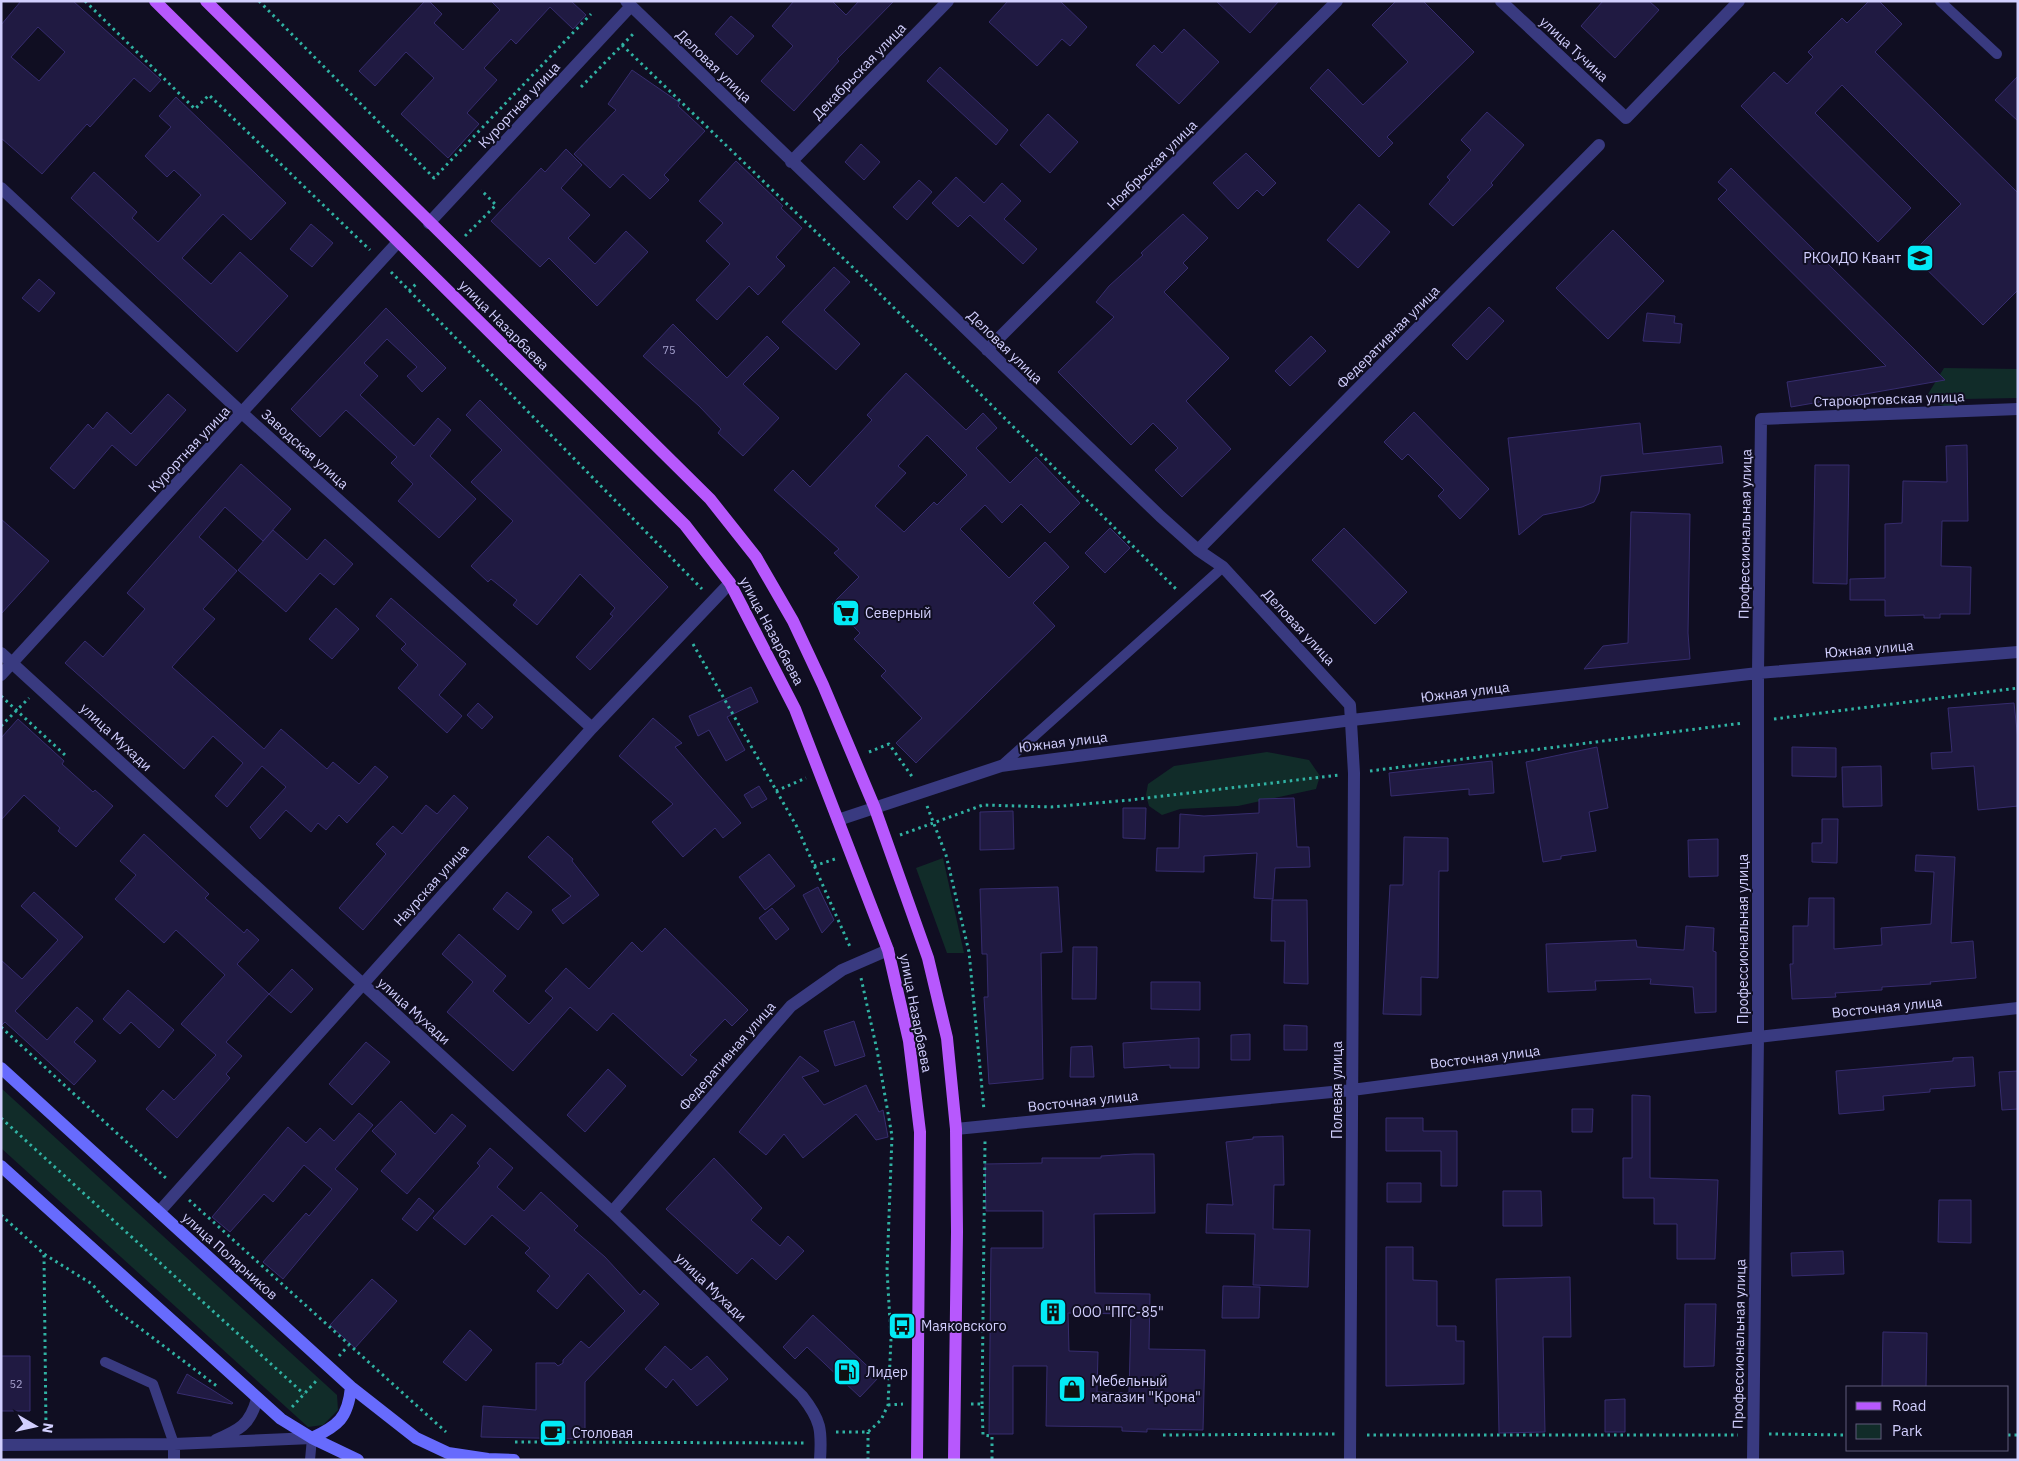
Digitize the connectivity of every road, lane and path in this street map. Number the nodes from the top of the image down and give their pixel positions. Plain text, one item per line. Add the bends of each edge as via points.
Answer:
1 (85, 1) edge
2 (155, 1) edge
3 (206, 1) edge
4 (259, 1) edge
5 (948, 1) edge
6 (1337, 1) edge
7 (1501, 1) edge
8 (1739, 1) edge
9 (1940, 1) edge
10 (629, 4) edge
11 (591, 14) dead end
12 (646, 21) junction
13 (622, 44) junction
14 (1997, 54) dead end
15 (575, 93) dead end
16 (1599, 145) dead end
17 (791, 162) junction
18 (487, 183) dead end
19 (1, 188) edge
20 (430, 223) junction
21 (473, 229) dead end
22 (398, 242) junction
23 (381, 261) junction
24 (987, 350) junction
25 (2018, 409) edge
26 (242, 413) junction
27 (1761, 419) joint
28 (1198, 550) junction
29 (1223, 568) junction
30 (730, 583) junction
31 (1187, 600) junction
32 (713, 601) junction
33 (686, 630) junction
34 (2018, 652) edge
35 (1, 653) edge
36 (12, 663) junction
37 (1758, 673) junction
38 (1, 675) edge
39 (39, 687) junction
40 (2018, 688) edge
41 (1, 696) edge
42 (16, 710) junction
43 (1352, 720) junction
44 (1759, 721) junction
45 (1, 726) edge
46 (592, 728) junction
47 (65, 755) dead end
48 (1001, 766) junction
49 (1354, 773) junction
50 (874, 806) junction
51 (838, 820) junction
52 (934, 822) dead end
53 (888, 950) junction
54 (858, 963) junction
55 (363, 984) junction
56 (2018, 1008) edge
57 (1, 1027) edge
58 (1758, 1036) junction
59 (1, 1068) edge
60 (1352, 1090) junction
61 (1, 1118) edge
62 (956, 1129) junction
63 (1, 1166) edge
64 (179, 1190) junction
65 (159, 1212) junction
66 (612, 1212) junction
67 (1, 1215) edge
68 (44, 1254) junction
69 (348, 1346) junction
70 (105, 1362) dead end
71 (329, 1367) junction
72 (218, 1387) dead end
73 (351, 1387) junction
74 (304, 1394) junction
75 (257, 1399) junction
76 (281, 1419) junction
77 (822, 1432) junction
78 (868, 1432) junction
79 (1350, 1434) junction
80 (1753, 1434) junction
81 (1164, 1435) dead end
82 (1846, 1435) edge
83 (992, 1436) dead end
84 (312, 1438) junction
85 (453, 1438) dead end
86 (513, 1442) dead end
87 (208, 1443) junction
88 (174, 1444) junction
89 (1, 1445) edge
90 (46, 1445) junction
91 (174, 1460) edge
92 (310, 1460) edge
93 (358, 1460) edge
94 (514, 1460) edge
95 (820, 1460) edge
96 (868, 1460) edge
97 (917, 1460) edge
98 (954, 1460) edge
99 (992, 1460) edge
100 (1350, 1460) edge
101 (1753, 1460) edge

1 - 23 path via 195,109 209,95
2 - 22 main road, улица Назарбаева
3 - 20 main road, улица Назарбаева
4 - 11 path via 434,178
5 - 17 street, Декабрьская улица
6 - 24 street, Ноябрьская улица
7 - 8 street, улица Тучина via 1626,118
9 - 14 lane
10 - 12 street, Деловая улица
10 - 20 street, Курортная улица
12 - 13 path
12 - 17 street, Деловая улица
13 - 15 path
13 - 31 path via 870,284
16 - 28 street, Федеративная улица
17 - 24 street, Деловая улица
18 - 21 path via 480,190 496,205
19 - 26 street, Заводская улица
20 - 50 main road, улица Назарбаева via 710,499 756,556 793,621
22 - 23 street, Курортная улица
22 - 30 main road, улица Назарбаева via 685,525
23 - 26 street, Курортная улица
23 - 32 path
24 - 28 street, Деловая улица
25 - 27 street, Староюртовская улица
26 - 36 street, Курортная улица
26 - 46 street, Заводская улица
27 - 37 street, Профессиональная улица
28 - 29 street, Деловая улица
29 - 31 lane
29 - 43 street, Деловая улица via 1350,705
30 - 32 street, Наурская улица
30 - 51 main road, улица Назарбаева via 795,709
31 - 48 lane
32 - 33 street, Наурская улица
33 - 46 street, Наурская улица
33 - 54 path via 797,827
34 - 37 street, Южная улица
35 - 36 street, улица Мухади
36 - 38 street, Курортная улица
36 - 39 street, улица Мухади
37 - 43 street, Южная улица
37 - 44 street, Профессиональная улица
39 - 42 path
39 - 55 street, улица Мухади
40 - 44 path
41 - 42 path
42 - 45 path
42 - 47 path
43 - 48 street, Южная улица
43 - 49 street, Полевая улица
44 - 49 path
44 - 58 street, Профессиональная улица
46 - 55 street, Наурская улица
48 - 50 street, Южная улица
49 - 52 path via 1051,807 983,805
49 - 60 street, Полевая улица
50 - 51 street, Южная улица
50 - 62 main road, улица Назарбаева via 928,958 947,1038
51 - 53 main road, улица Назарбаева
53 - 54 street, Федеративная улица
53 - 97 main road, улица Назарбаева via 908,1041 920,1132
54 - 66 street, Федеративная улица via 842,970 791,1006
54 - 78 path via 892,1136 887,1270 891,1339 888,1404 881,1420
55 - 64 street, Наурская улица
55 - 66 street, улица Мухади
56 - 58 street, Восточная улица
57 - 64 path
58 - 60 street, Восточная улица
58 - 80 street, Профессиональная улица
59 - 65 main road, улица Полярников
60 - 62 street, Восточная улица
60 - 79 street, Полевая улица
61 - 74 path
62 - 98 main road, улица Назарбаева
63 - 75 main road
64 - 65 street, Наурская улица
64 - 69 path
65 - 71 main road, улица Полярников
66 - 77 street, улица Мухади via 802,1396 816,1415
67 - 68 path
68 - 72 path via 92,1284 112,1307
68 - 90 path
69 - 71 path
69 - 85 path
70 - 88 lane via 153,1384
71 - 73 main road, улица Полярников
71 - 74 path
73 - 84 main road via 344,1416 335,1426
73 - 94 main road, улица Полярников via 416,1438 448,1453
74 - 76 path
75 - 76 main road
75 - 87 street via 253,1415 239,1430
76 - 84 main road
77 - 78 path
77 - 86 path via 804,1444
77 - 95 street
78 - 96 path
79 - 80 path
79 - 81 path
79 - 100 street, Полевая улица
80 - 82 path
80 - 101 street, Профессиональная улица
83 - 99 path
84 - 87 street
84 - 92 lane
84 - 93 main road
87 - 88 street
88 - 90 street
88 - 91 street
89 - 90 street

